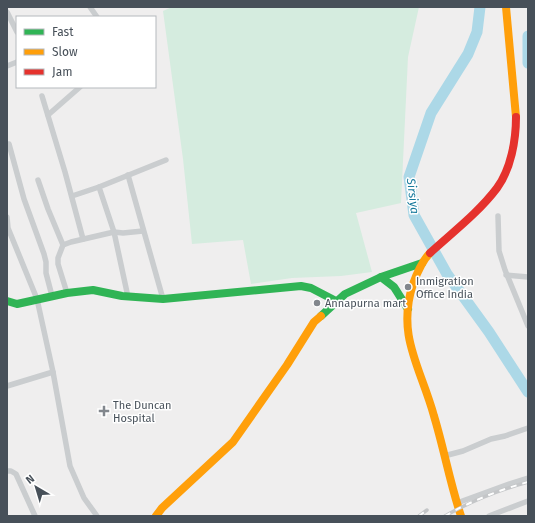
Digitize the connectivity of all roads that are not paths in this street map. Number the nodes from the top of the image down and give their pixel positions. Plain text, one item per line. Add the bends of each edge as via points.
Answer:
1 (90, 7) edge
2 (506, 7) edge
3 (7, 12) edge
4 (96, 16) edge
5 (16, 30) edge
6 (79, 88) edge
7 (42, 96) dead end
8 (48, 115) junction
9 (9, 144) dead end
10 (166, 160) dead end
11 (128, 175) junction
12 (38, 180) dead end
13 (99, 187) junction
14 (72, 196) junction
15 (498, 216) dead end
16 (7, 217) edge
17 (143, 231) junction
18 (114, 232) junction
19 (83, 239) junction
20 (63, 245) junction
21 (424, 259) junction
22 (506, 275) junction
23 (381, 277) junction
24 (528, 277) edge
25 (67, 293) junction
26 (52, 296) junction
27 (128, 297) junction
28 (163, 299) junction
29 (37, 300) junction
30 (7, 301) edge
31 (336, 301) junction
32 (408, 309) junction
33 (528, 326) edge
34 (53, 372) junction
35 (7, 386) edge
36 (528, 428) edge
37 (444, 456) junction
38 (7, 471) edge
39 (528, 478) edge
40 (528, 501) edge
41 (457, 503) junction
42 (35, 516) edge
43 (97, 516) edge
44 (156, 516) edge
45 (461, 516) edge
46 (489, 516) edge

1 - 4 street
2 - 21 street via 516,132 510,160 498,187
3 - 5 street
6 - 8 street
7 - 8 street
8 - 14 street
9 - 26 street via 24,199 44,254
10 - 11 street
11 - 13 street
11 - 17 street
12 - 20 street
13 - 14 street
13 - 18 street
14 - 19 street
15 - 22 street via 499,251
16 - 29 street via 8,228
17 - 18 street
17 - 28 street
18 - 19 street
18 - 27 street
19 - 20 street
20 - 25 street via 58,264
21 - 23 street
21 - 32 street via 417,273
22 - 24 street
22 - 33 street
23 - 31 street
23 - 32 street via 389,281
25 - 26 street
25 - 27 street via 93,290
26 - 29 street
27 - 28 street
28 - 31 street via 301,286 311,288
29 - 30 street via 17,304
29 - 34 street
31 - 44 street via 314,322 233,442
32 - 37 street via 407,327 411,344 431,403
34 - 35 street
34 - 43 street via 70,466 84,498
36 - 37 street
37 - 41 street
38 - 42 street via 16,474
39 - 41 street
40 - 46 street
41 - 45 street

